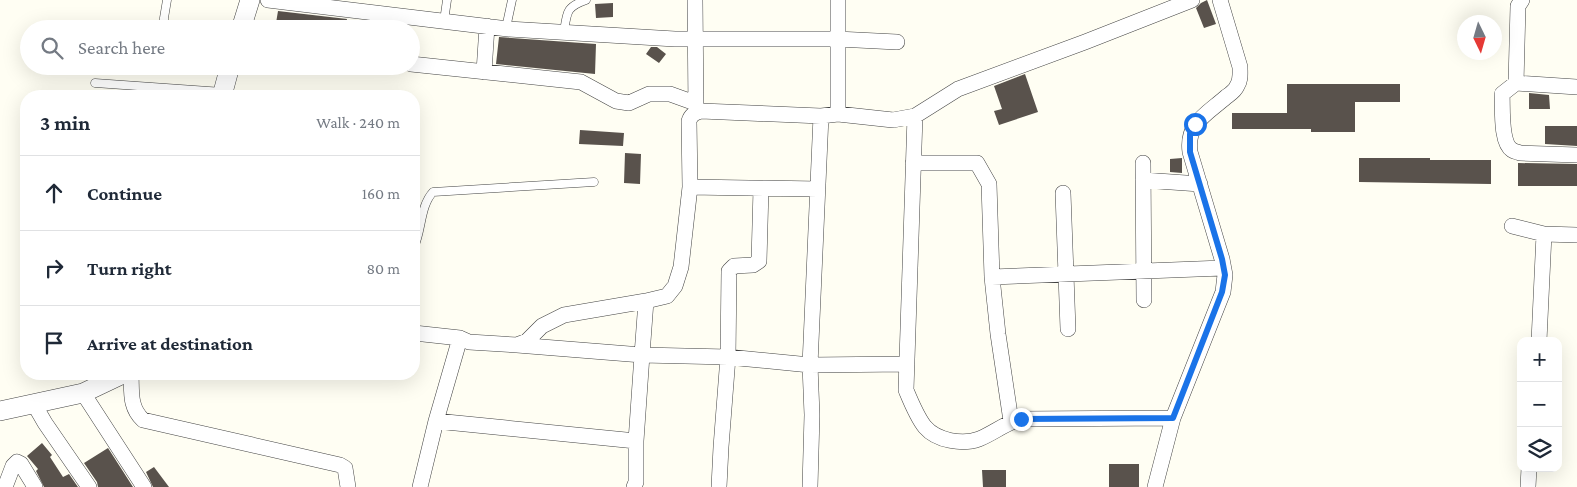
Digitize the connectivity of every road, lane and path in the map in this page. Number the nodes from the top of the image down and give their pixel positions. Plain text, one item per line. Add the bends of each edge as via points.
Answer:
1 (167, 0) edge
2 (250, 0) edge
3 (268, 0) edge
4 (448, 0) edge
5 (512, 0) edge
6 (586, 0) edge
7 (695, 0) edge
8 (838, 0) edge
9 (1192, 0) edge
10 (1220, 0) edge
11 (1522, 0) edge
12 (340, 4) edge
13 (164, 20) edge
14 (244, 20) edge
15 (444, 21) junction
16 (487, 26) junction
17 (506, 28) junction
18 (564, 32) junction
19 (696, 39) junction
20 (837, 39) junction
21 (897, 42) dead end
22 (420, 65) edge
23 (484, 72) junction
24 (227, 75) edge
25 (95, 83) dead end
26 (1516, 83) junction
27 (1577, 87) edge
28 (176, 90) edge
29 (223, 90) edge
30 (696, 108) junction
31 (838, 114) junction
32 (821, 116) junction
33 (915, 116) junction
34 (1577, 155) edge
35 (1143, 162) dead end
36 (913, 163) junction
37 (1143, 180) junction
38 (594, 182) dead end
39 (1200, 184) junction
40 (690, 187) junction
41 (761, 189) junction
42 (818, 189) junction
43 (1063, 193) dead end
44 (1512, 226) dead end
45 (420, 228) edge
46 (1544, 234) junction
47 (1577, 235) edge
48 (1223, 268) junction
49 (1144, 271) junction
50 (1066, 274) junction
51 (992, 277) junction
52 (1144, 300) dead end
53 (646, 301) junction
54 (1068, 329) dead end
55 (420, 334) edge
56 (1539, 337) edge
57 (460, 338) junction
58 (517, 345) junction
59 (642, 354) junction
60 (728, 357) junction
61 (907, 364) junction
62 (810, 365) junction
63 (110, 380) edge
64 (131, 380) edge
65 (83, 393) junction
66 (34, 404) junction
67 (0, 411) edge
68 (1173, 418) junction
69 (436, 421) junction
70 (1011, 421) junction
71 (636, 442) junction
72 (1529, 472) edge
73 (5, 487) edge
74 (35, 487) edge
75 (89, 487) edge
76 (144, 487) edge
77 (348, 487) edge
78 (420, 487) edge
79 (634, 487) edge
80 (720, 487) edge
81 (810, 487) edge
82 (1155, 487) edge
83 (1528, 487) edge

1 - 13 lane
2 - 14 street
3 - 12 street
4 - 15 lane
5 - 17 lane
6 - 18 lane via 568,10
7 - 19 street
8 - 20 street
9 - 33 street via 958,88
10 - 39 street via 1240,67 1240,78 1233,92 1195,124 1190,134 1190,152
11 - 26 street via 1518,6
12 - 15 street
15 - 16 street
16 - 17 street
16 - 23 street
17 - 18 street
18 - 19 street
19 - 20 street
19 - 30 street
20 - 21 street
20 - 31 street
22 - 23 street
23 - 30 street via 582,82 616,101 629,103 649,94 670,94
24 - 29 street
25 - 28 lane
26 - 27 street
26 - 34 street via 1502,94 1506,141 1512,150
30 - 32 street via 701,111
30 - 40 street via 689,121
31 - 32 street
31 - 33 street via 893,120
32 - 42 street
33 - 36 street
35 - 37 street
36 - 51 street via 977,163 989,184
36 - 61 street
37 - 39 street
37 - 49 street
38 - 45 lane via 433,192 428,198
39 - 48 street
40 - 41 street
40 - 53 street via 681,267 675,286 667,296
41 - 42 street
41 - 60 street via 759,261 753,265 734,266 729,271
42 - 62 street
43 - 50 street
44 - 46 street
46 - 47 street
46 - 56 street
48 - 49 street
48 - 68 street via 1222,292
49 - 50 street
49 - 52 street
50 - 51 street
50 - 54 street
51 - 70 street
53 - 58 street via 564,315 542,326
53 - 59 street
55 - 57 street
57 - 58 street via 469,342
57 - 69 street
58 - 59 street
59 - 60 street
59 - 71 street
60 - 62 street
60 - 80 street
61 - 62 street
61 - 70 street via 906,390 926,428 937,435 952,441 978,440
62 - 81 street
63 - 65 street
64 - 77 street via 135,412 143,420 340,464 345,468
65 - 66 street
65 - 76 street
66 - 67 street
66 - 75 street
68 - 70 street
68 - 82 street
69 - 71 street
69 - 78 street
71 - 79 street
72 - 83 street
73 - 74 street via 12,466 17,462

